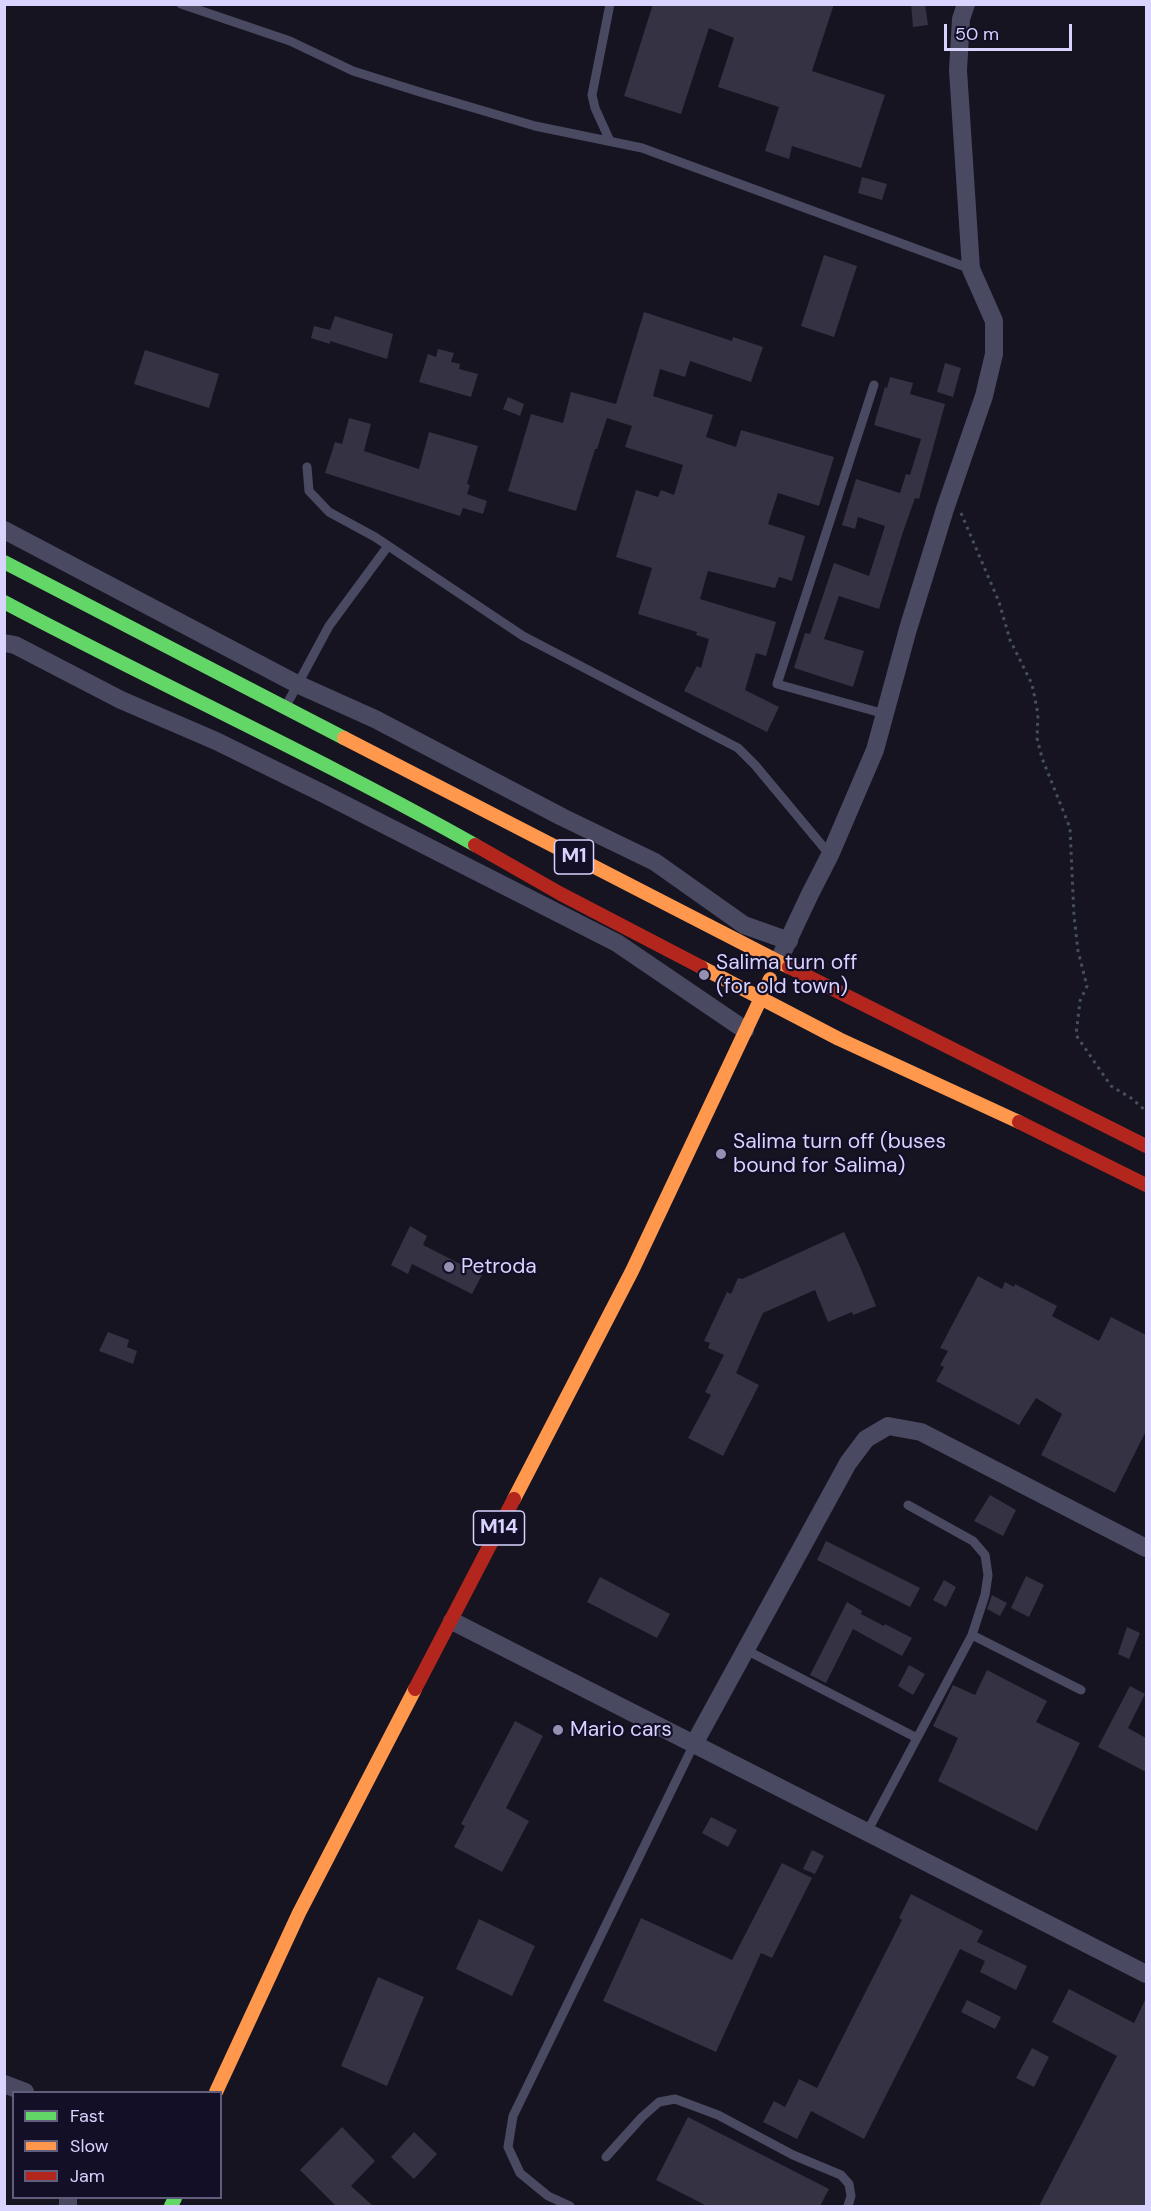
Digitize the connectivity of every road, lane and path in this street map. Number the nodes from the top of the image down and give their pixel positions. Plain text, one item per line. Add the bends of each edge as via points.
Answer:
1 (181, 4) edge
2 (610, 4) edge
3 (966, 4) edge
4 (610, 141) junction
5 (971, 269) junction
6 (874, 385) dead end
7 (307, 467) dead end
8 (945, 509) junction
9 (4, 530) edge
10 (388, 546) junction
11 (4, 562) edge
12 (4, 602) edge
13 (4, 643) edge
14 (297, 684) junction
15 (285, 708) junction
16 (885, 714) junction
17 (830, 855) junction
18 (789, 941) junction
19 (778, 962) junction
20 (761, 998) junction
21 (745, 1030) junction
22 (1146, 1111) edge
23 (1146, 1146) edge
24 (1146, 1185) edge
25 (908, 1504) dead end
26 (1146, 1548) edge
27 (452, 1621) junction
28 (972, 1635) junction
29 (746, 1650) junction
30 (1081, 1690) dead end
31 (917, 1738) junction
32 (694, 1744) junction
33 (867, 1832) junction
34 (1146, 1974) edge
35 (4, 2084) edge
36 (22, 2091) edge
37 (216, 2091) edge
38 (606, 2157) dead end
39 (570, 2206) edge
40 (848, 2206) edge

1 - 4 lane via 290,41 373,78 535,126
2 - 4 lane via 592,95
3 - 5 street via 961,19 958,70
4 - 5 lane via 688,163
5 - 8 street via 994,321 994,354 984,396
6 - 16 lane via 777,684
7 - 10 lane via 309,491 317,501
8 - 16 street
8 - 22 path via 962,514 999,602 1010,640 1032,684 1042,758 1070,828 1074,916 1087,986 1080,1001 1076,1035 1111,1086
9 - 14 street
10 - 14 lane via 330,626
10 - 17 lane via 523,636 738,748
11 - 15 highway, M1
12 - 20 highway, M1 via 424,816 561,894
13 - 21 street via 237,751 617,943
14 - 15 lane
14 - 18 street via 375,719 655,862 744,925
15 - 19 highway, M1
16 - 17 street via 875,750
17 - 18 street
18 - 19 street
19 - 20 highway, M14
19 - 23 highway, M1
20 - 21 highway, M14
20 - 24 highway, M1
21 - 27 highway, M14 via 632,1271
25 - 28 lane via 974,1541 985,1555 985,1595
26 - 29 street via 921,1432 888,1426 866,1439 848,1463
27 - 32 street
27 - 37 highway, M14 via 299,1913
28 - 30 lane
28 - 31 lane
29 - 31 lane
29 - 32 street
31 - 33 lane
32 - 33 street
32 - 39 lane via 513,2116 508,2147 520,2173 548,2196
33 - 34 street
35 - 36 street
38 - 40 lane via 659,2102 675,2099 718,2115 841,2175 849,2184

